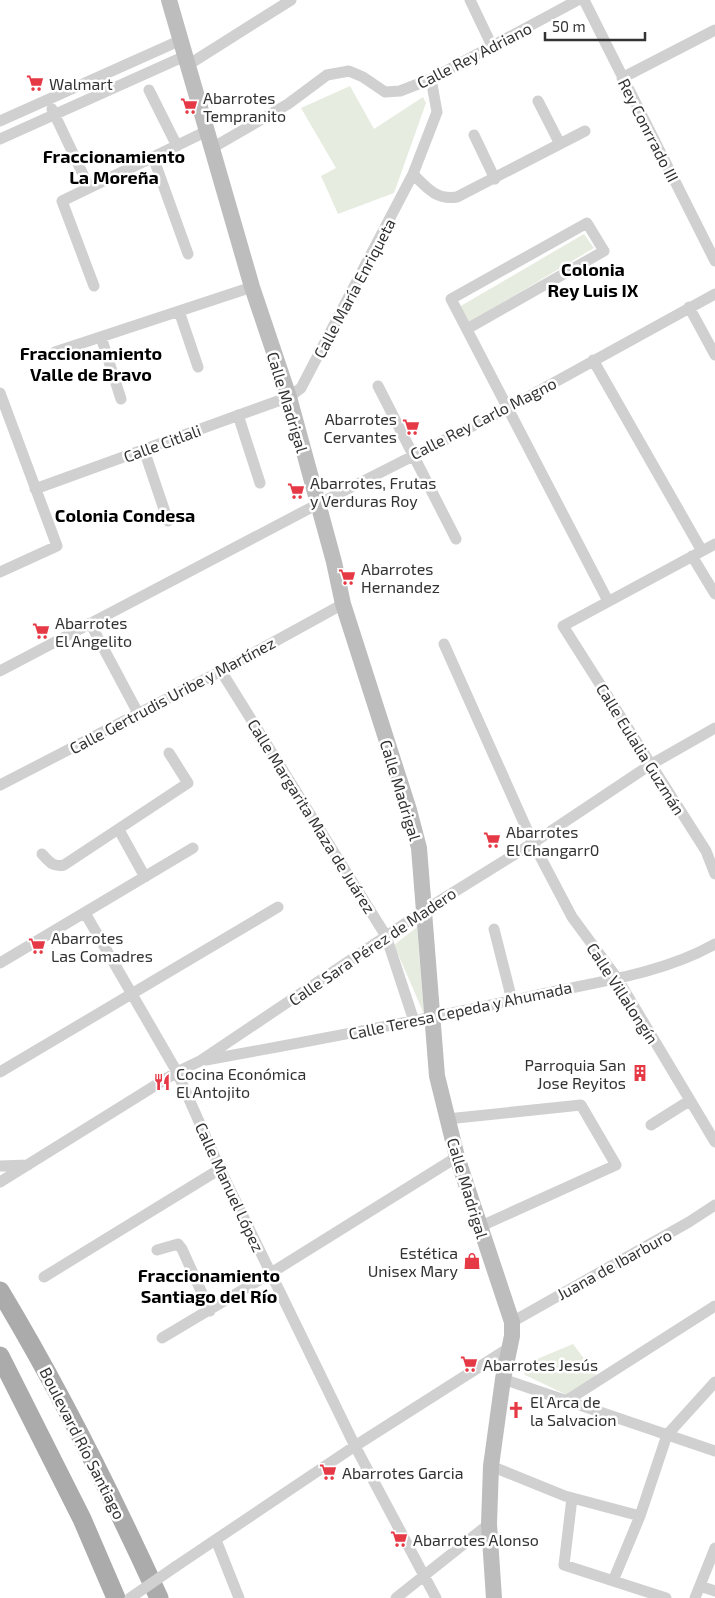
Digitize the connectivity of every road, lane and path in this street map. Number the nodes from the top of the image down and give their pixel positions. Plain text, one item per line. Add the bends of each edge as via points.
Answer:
1 (168, 0) edge
2 (291, 0) edge
3 (470, 0) edge
4 (578, 0) edge
5 (584, 0) edge
6 (714, 33) edge
7 (492, 46) junction
8 (185, 53) junction
9 (622, 78) junction
10 (431, 79) junction
11 (149, 90) dead end
12 (48, 101) junction
13 (538, 101) dead end
14 (55, 115) junction
15 (0, 121) edge
16 (207, 131) junction
17 (585, 131) dead end
18 (474, 134) dead end
19 (0, 139) edge
20 (560, 144) junction
21 (177, 146) junction
22 (212, 148) junction
23 (153, 157) junction
24 (413, 174) junction
25 (495, 178) junction
26 (89, 187) junction
27 (188, 254) dead end
28 (715, 261) edge
29 (94, 286) dead end
30 (252, 287) junction
31 (715, 294) edge
32 (689, 307) junction
33 (179, 311) junction
34 (467, 329) junction
35 (101, 337) junction
36 (55, 352) dead end
37 (715, 355) edge
38 (593, 360) junction
39 (198, 367) dead end
40 (378, 386) dead end
41 (0, 393) edge
42 (289, 397) junction
43 (121, 399) dead end
44 (508, 408) junction
45 (238, 416) junction
46 (144, 450) junction
47 (413, 455) junction
48 (260, 483) dead end
49 (35, 489) junction
50 (318, 504) junction
51 (168, 521) dead end
52 (456, 539) dead end
53 (715, 544) edge
54 (697, 553) junction
55 (0, 572) edge
56 (715, 594) edge
57 (608, 601) junction
58 (343, 604) junction
59 (90, 623) junction
60 (444, 644) dead end
61 (0, 671) edge
62 (221, 671) junction
63 (138, 712) junction
64 (715, 728) edge
65 (169, 753) dead end
66 (650, 765) junction
67 (0, 785) edge
68 (119, 830) junction
69 (533, 843) junction
70 (193, 848) dead end
71 (710, 848) edge
72 (42, 854) dead end
73 (715, 874) edge
74 (145, 877) junction
75 (278, 907) dead end
76 (424, 910) junction
77 (85, 913) junction
78 (494, 929) dead end
79 (386, 936) junction
80 (715, 944) edge
81 (0, 963) edge
82 (617, 978) junction
83 (131, 992) junction
84 (512, 1000) junction
85 (432, 1017) junction
86 (414, 1021) junction
87 (200, 1061) junction
88 (0, 1072) edge
89 (177, 1072) junction
90 (689, 1101) junction
91 (447, 1119) junction
92 (651, 1125) dead end
93 (715, 1142) edge
94 (457, 1157) junction
95 (29, 1165) junction
96 (0, 1166) edge
97 (220, 1169) junction
98 (0, 1182) edge
99 (715, 1205) edge
100 (479, 1227) junction
101 (157, 1250) dead end
102 (271, 1273) junction
103 (44, 1277) dead end
104 (0, 1291) edge
105 (715, 1306) edge
106 (210, 1311) junction
107 (512, 1322) junction
108 (162, 1338) dead end
109 (509, 1348) junction
110 (0, 1356) edge
111 (502, 1379) junction
112 (715, 1382) edge
113 (566, 1401) junction
114 (668, 1434) junction
115 (355, 1446) junction
116 (715, 1451) edge
117 (492, 1466) junction
118 (572, 1498) junction
119 (640, 1516) junction
120 (489, 1524) junction
121 (216, 1540) junction
122 (715, 1548) edge
123 (424, 1575) junction
124 (612, 1581) junction
125 (700, 1586) junction
126 (715, 1591) edge
127 (116, 1598) edge
128 (130, 1598) edge
129 (159, 1598) edge
130 (239, 1598) edge
131 (396, 1598) edge
132 (436, 1598) edge
133 (494, 1598) edge
134 (666, 1598) edge
135 (695, 1598) edge

1 - 8 street, Calle Madrigal
2 - 8 street
3 - 7 street
4 - 7 street, Calle Rey Adriano
5 - 9 street, Rey Conrrado III
6 - 9 street
7 - 10 street, Calle Rey Adriano
8 - 12 street
8 - 14 street
8 - 16 street, Calle Madrigal
9 - 28 street, Rey Conrrado III
10 - 22 street, Calle Rey Adriano via 400,91 385,92 363,76 349,71 327,75 288,104
10 - 24 street, Calle María Enriqueta via 437,112
11 - 21 street
12 - 14 street
12 - 15 street
13 - 20 street
14 - 19 street
14 - 26 street
16 - 21 street
16 - 22 street, Calle Madrigal
17 - 20 street
18 - 25 street
20 - 25 street
21 - 23 street
22 - 30 street, Calle Madrigal
23 - 26 street
23 - 27 street
24 - 25 street via 434,195 446,199
24 - 42 street, Calle María Enriqueta via 302,388
26 - 29 street via 62,201
30 - 33 street
30 - 42 street, Calle Madrigal
31 - 32 street, Calle Rey Carlo Magno
32 - 37 street
32 - 38 street, Calle Rey Carlo Magno
33 - 35 street
33 - 39 street
34 - 34 street via 604,251 587,223 450,299
34 - 44 street
35 - 36 street
35 - 43 street
38 - 44 street, Calle Rey Carlo Magno
38 - 54 street
40 - 47 street
41 - 49 street
42 - 45 street, Calle Citlali
42 - 50 street, Calle Madrigal
44 - 47 street, Calle Rey Carlo Magno
44 - 57 street
45 - 46 street, Calle Citlali
45 - 48 street
46 - 49 street, Calle Citlali
46 - 51 street
47 - 50 street, Calle Rey Carlo Magno
47 - 52 street
49 - 55 street via 57,546
50 - 58 street, Calle Madrigal
50 - 59 street, Calle Rey Carlo Magno
53 - 54 street
54 - 56 street
54 - 57 street
57 - 66 street, Calle Eulalia Guzmán via 563,626
58 - 62 street, Calle Gertrudis Uribe y Martínez
58 - 76 street, Calle Madrigal via 410,810 418,848
59 - 61 street, Calle Rey Carlo Magno
59 - 63 street
60 - 69 street, Calle Villalongín
62 - 63 street, Calle Gertrudis Uribe y Martínez
62 - 79 street, Calle Margarita Maza de Juárez
63 - 67 street, Calle Gertrudis Uribe y Martínez
64 - 66 street, Calle Sara Pérez de Madero
65 - 68 street via 188,783
66 - 69 street, Calle Sara Pérez de Madero
66 - 71 street, Calle Eulalia Guzmán
68 - 72 street via 64,865 49,862
68 - 74 street
69 - 76 street, Calle Sara Pérez de Madero
69 - 82 street, Calle Villalongín via 572,917
70 - 74 street
71 - 73 street, Calle Eulalia Guzmán
74 - 77 street
75 - 83 street
76 - 79 street, Calle Sara Pérez de Madero
76 - 85 street, Calle Madrigal
77 - 81 street
77 - 83 street, Calle Manuel López
78 - 84 street
79 - 86 street, Calle Margarita Maza de Juárez
79 - 87 street, Calle Sara Pérez de Madero
80 - 82 street, Calle Teresa Cepeda y Ahumada via 694,956
82 - 84 street, Calle Teresa Cepeda y Ahumada
82 - 90 street, Calle Villalongín
83 - 88 street
83 - 89 street, Calle Manuel López
84 - 85 street, Calle Teresa Cepeda y Ahumada
85 - 86 street, Calle Teresa Cepeda y Ahumada
85 - 91 street, Calle Madrigal via 437,1076
86 - 87 street, Calle Teresa Cepeda y Ahumada
87 - 89 street, Calle Sara Pérez de Madero
89 - 95 street, Calle Sara Pérez de Madero
89 - 97 street, Calle Manuel López
90 - 92 street
90 - 93 street, Calle Villalongín
91 - 94 street, Calle Madrigal
91 - 100 street via 581,1105 616,1165
94 - 100 street, Calle Madrigal
94 - 102 street
95 - 96 street
95 - 98 street, Calle Sara Pérez de Madero
97 - 102 street, Calle Manuel López
97 - 103 street
99 - 107 street, Juana de Ibarburo
100 - 107 street, Calle Madrigal
101 - 106 street via 172,1244 182,1248
102 - 106 street
102 - 115 street, Calle Manuel López
104 - 129 main road, Boulevard Río Santiago via 116,1505
105 - 113 street
106 - 108 street
107 - 109 street, Calle Madrigal
109 - 111 street, Calle Madrigal
109 - 115 street
110 - 127 main road via 82,1519
111 - 113 street
111 - 117 street, Calle Madrigal
112 - 114 street
113 - 114 street
114 - 116 street
114 - 119 street
115 - 121 street
115 - 123 street, Calle Manuel López
117 - 118 street
117 - 120 street, Calle Madrigal
118 - 119 street
118 - 124 street via 564,1566
119 - 124 street
120 - 123 street
120 - 133 street, Calle Madrigal
121 - 128 street, bridge
121 - 130 street
122 - 125 street
123 - 131 street
123 - 132 street, Calle Manuel López
124 - 134 street
125 - 126 street
125 - 135 street

